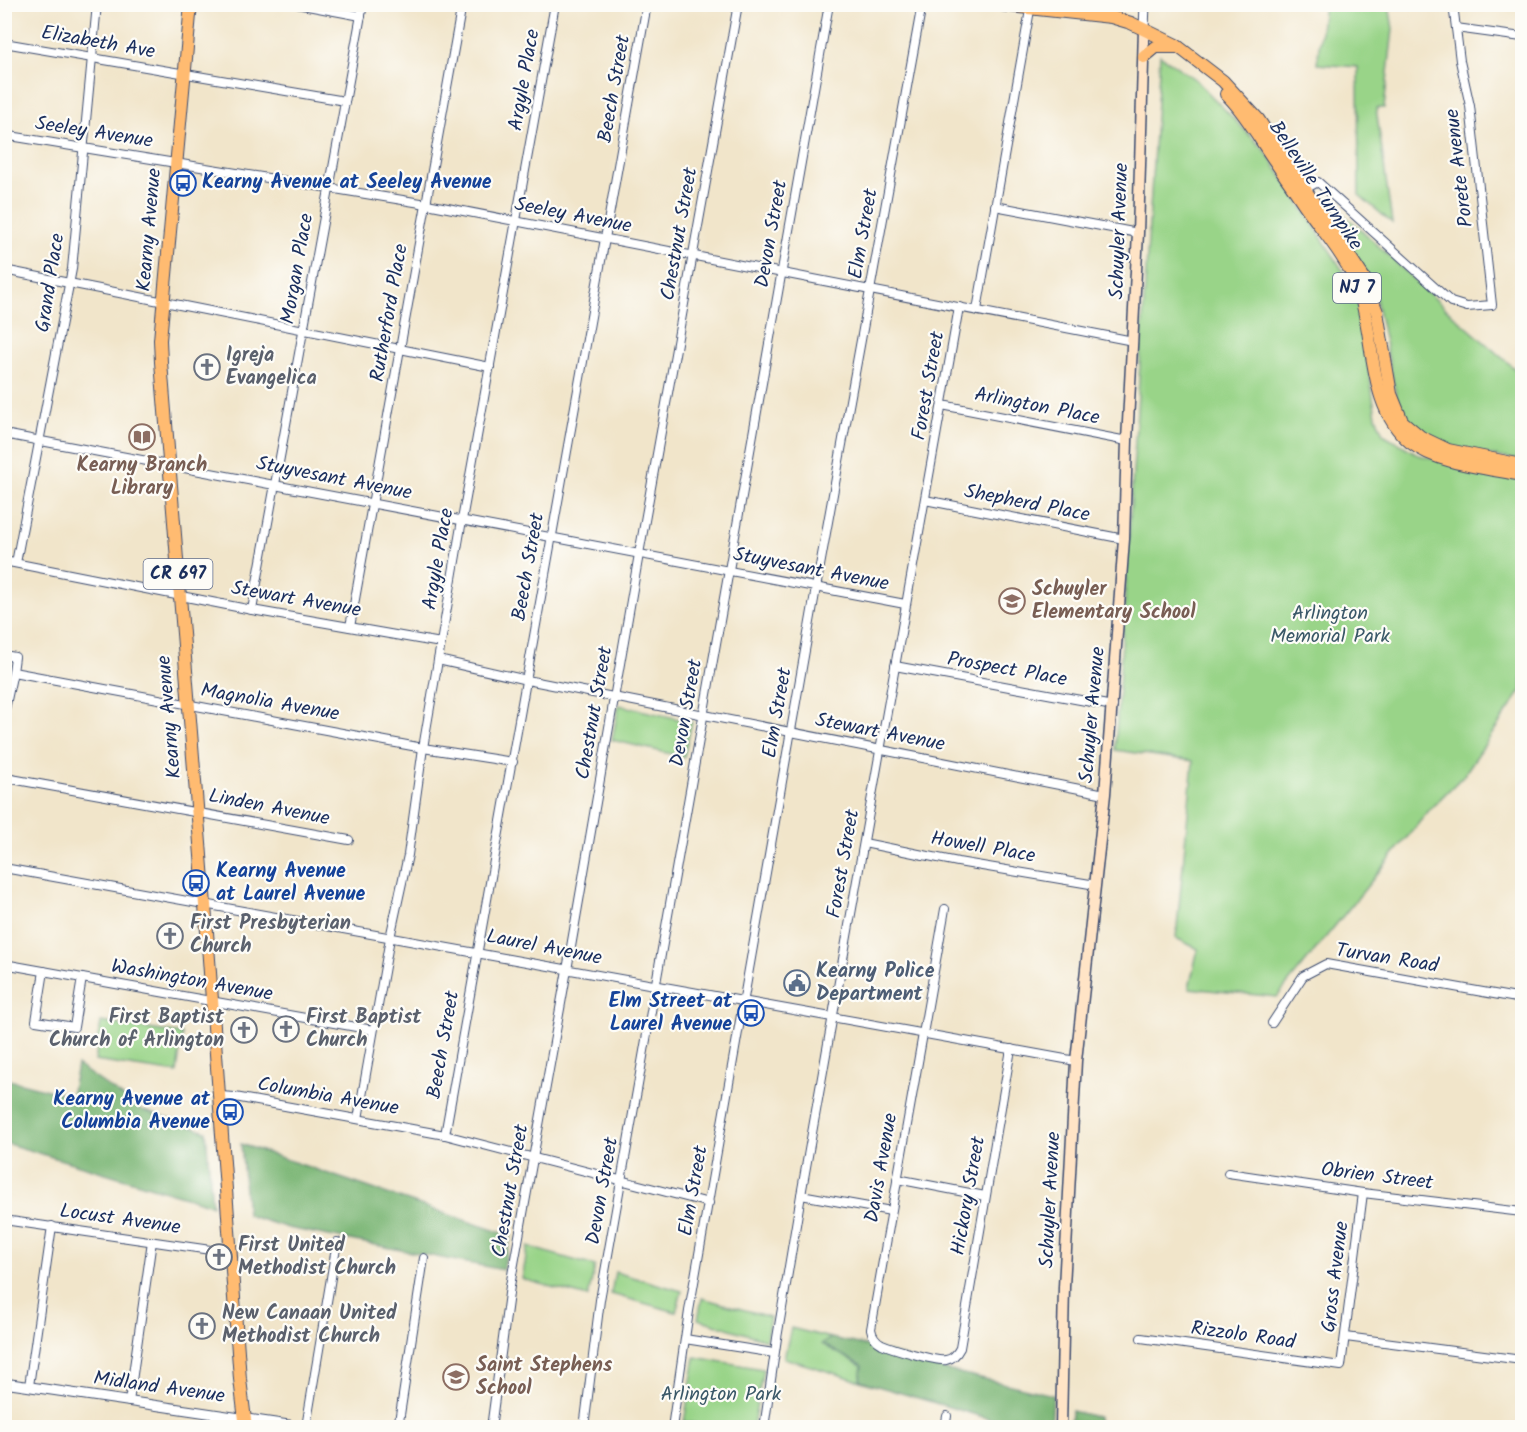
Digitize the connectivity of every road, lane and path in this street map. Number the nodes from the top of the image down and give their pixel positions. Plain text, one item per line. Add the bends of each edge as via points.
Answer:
1 (97, 4) edge
2 (191, 4) edge
3 (297, 4) edge
4 (363, 4) edge
5 (462, 4) edge
6 (555, 4) edge
7 (647, 4) edge
8 (738, 4) edge
9 (829, 4) edge
10 (922, 4) edge
11 (992, 4) edge
12 (1145, 4) edge
13 (1453, 4) edge
14 (1014, 6) edge
15 (1030, 9) junction
16 (361, 16) junction
17 (1144, 28) junction
18 (1456, 28) junction
19 (1522, 37) edge
20 (4, 43) edge
21 (1179, 47) junction
22 (1144, 57) junction
23 (1193, 57) junction
24 (93, 58) junction
25 (185, 75) junction
26 (345, 101) junction
27 (4, 135) edge
28 (84, 148) junction
29 (176, 164) junction
30 (329, 189) junction
31 (1305, 189) junction
32 (427, 204) junction
33 (995, 206) junction
34 (516, 222) junction
35 (1138, 233) junction
36 (605, 240) junction
37 (693, 256) junction
38 (4, 270) edge
39 (782, 273) junction
40 (70, 282) junction
41 (870, 290) junction
42 (164, 302) junction
43 (1492, 305) joint
44 (959, 307) junction
45 (977, 310) junction
46 (304, 330) junction
47 (1133, 342) junction
48 (401, 348) junction
49 (490, 367) junction
50 (942, 405) junction
51 (4, 434) edge
52 (39, 440) junction
53 (1127, 441) junction
54 (1522, 465) edge
55 (169, 466) junction
56 (1522, 475) edge
57 (275, 485) junction
58 (925, 500) junction
59 (372, 503) junction
60 (462, 520) junction
61 (551, 537) junction
62 (1124, 539) junction
63 (639, 554) junction
64 (4, 561) edge
65 (16, 563) junction
66 (728, 571) junction
67 (816, 588) junction
68 (180, 595) junction
69 (905, 604) junction
70 (252, 609) junction
71 (350, 627) junction
72 (441, 643) junction
73 (4, 655) edge
74 (438, 660) junction
75 (895, 666) junction
76 (13, 672) junction
77 (527, 680) junction
78 (615, 697) junction
79 (188, 704) junction
80 (1113, 706) junction
81 (4, 714) edge
82 (704, 714) junction
83 (791, 732) junction
84 (423, 748) junction
85 (880, 750) junction
86 (513, 762) junction
87 (5, 776) edge
88 (4, 791) edge
89 (1105, 794) junction
90 (197, 811) junction
91 (349, 840) dead end
92 (864, 843) junction
93 (4, 868) edge
94 (1095, 885) junction
95 (205, 905) junction
96 (945, 909) dead end
97 (390, 939) junction
98 (478, 953) junction
99 (4, 964) edge
100 (567, 970) junction
101 (44, 971) junction
102 (82, 978) junction
103 (656, 985) junction
104 (1522, 999) edge
105 (212, 1001) junction
106 (744, 1001) junction
107 (833, 1018) junction
108 (1272, 1023) dead end
109 (373, 1030) junction
110 (924, 1033) junction
111 (1011, 1049) junction
112 (1077, 1060) junction
113 (220, 1096) junction
114 (358, 1119) junction
115 (445, 1135) junction
116 (533, 1158) junction
117 (1228, 1173) dead end
118 (897, 1179) junction
119 (621, 1181) junction
120 (1363, 1193) junction
121 (801, 1195) junction
122 (985, 1196) junction
123 (709, 1203) junction
124 (891, 1211) junction
125 (1522, 1212) edge
126 (4, 1220) edge
127 (52, 1226) junction
128 (152, 1241) junction
129 (337, 1242) dead end
130 (231, 1253) junction
131 (424, 1258) dead end
132 (1346, 1337) junction
133 (1141, 1338) dead end
134 (685, 1339) junction
135 (960, 1348) joint
136 (774, 1353) junction
137 (1522, 1360) edge
138 (1341, 1366) joint
139 (4, 1383) edge
140 (29, 1386) junction
141 (129, 1402) junction
142 (947, 1416) dead end
143 (245, 1423) edge
144 (308, 1427) edge
145 (399, 1428) edge
146 (491, 1428) edge
147 (584, 1428) edge
148 (672, 1428) edge
149 (764, 1428) edge
150 (945, 1428) edge
151 (1061, 1428) edge

1 - 24 street, Grand Place
2 - 25 main road, Kearny Avenue / CR 697
3 - 16 street
4 - 16 street, Morgan Place
5 - 32 street, Rutherford Place
6 - 34 street, Argyle Place
7 - 36 street, Beech Street
8 - 37 street, Chestnut Street
9 - 39 street, Devon Street
10 - 41 street, Elm Street
11 - 14 main road, Belleville Turnpike / NJ 7
12 - 17 street, Schuyler Avenue
13 - 18 street, Porete Avenue
14 - 15 main road, Belleville Turnpike / NJ 7
15 - 17 main road, Belleville Turnpike / NJ 7 via 1111,18
15 - 33 street
16 - 26 street, Morgan Place
17 - 21 main road, Belleville Turnpike / NJ 7
17 - 22 main road, Schuyler Avenue
18 - 19 street
18 - 43 street, Porete Avenue via 1470,106
20 - 24 street, Elizabeth Ave
21 - 22 main road via 1156,47
21 - 23 main road, Belleville Turnpike / NJ 7
22 - 35 main road, Schuyler Avenue
23 - 31 main road, Belleville Turnpike / NJ 7 via 1244,102
23 - 56 main road, Belleville Turnpike / NJ 7 via 1245,116 1356,283 1383,403 1398,429 1424,451 1455,462
24 - 25 street, Elizabeth Ave
24 - 28 street, Grand Place
25 - 26 street, Elizabeth Ave
25 - 29 main road, Kearny Avenue / CR 697
26 - 30 street, Morgan Place
27 - 28 street, Seeley Avenue
28 - 29 street, Seeley Avenue
28 - 40 street, Grand Place
29 - 30 street, Seeley Avenue
29 - 42 main road, Kearny Avenue / CR 697
30 - 32 street, Seeley Avenue
30 - 46 street, Morgan Place
31 - 43 street, Belleville Turnpike via 1318,182 1451,302 1467,308
31 - 54 main road, Belleville Turnpike / NJ 7 via 1359,267 1371,293 1391,394 1402,421 1421,437 1448,450
32 - 34 street, Seeley Avenue
32 - 48 street, Rutherford Place
33 - 35 street
33 - 45 street
34 - 36 street, Seeley Avenue
34 - 49 street, Argyle Place
35 - 47 main road, Schuyler Avenue
36 - 37 street, Seeley Avenue
36 - 61 street, Beech Street
37 - 39 street, Seeley Avenue
37 - 63 street, Chestnut Street
38 - 40 street
39 - 41 street, Seeley Avenue
39 - 66 street, Devon Street
40 - 42 street
40 - 52 street, Grand Place
41 - 44 street, Seeley Avenue
41 - 67 street, Elm Street
42 - 46 street
42 - 55 main road, Kearny Avenue / CR 697 via 160,340
44 - 45 street, Seeley Avenue
44 - 50 street, Forest Street
45 - 47 street, Seeley Avenue
46 - 48 street
46 - 57 street, Morgan Place
47 - 53 main road, Schuyler Avenue
48 - 49 street
48 - 59 street, Rutherford Place
49 - 60 street, Argyle Place
50 - 53 street, Arlington Place
50 - 58 street, Forest Street
51 - 52 street, Stuyvesant Avenue
52 - 55 street, Stuyvesant Avenue
52 - 65 street, Grand Place
53 - 62 main road, Schuyler Avenue
55 - 57 street, Stuyvesant Avenue
55 - 68 main road, Kearny Avenue / CR 697
57 - 59 street, Stuyvesant Avenue
57 - 70 street, Morgan Place
58 - 62 street, Shepherd Place
58 - 69 street, Forest Street
59 - 60 street, Stuyvesant Avenue
59 - 71 street, Rutherford Place
60 - 61 street, Stuyvesant Avenue
60 - 72 street, Argyle Place
61 - 63 street, Stuyvesant Avenue
61 - 77 street, Beech Street
62 - 80 main road, Schuyler Avenue
63 - 66 street, Stuyvesant Avenue
63 - 78 street, Chestnut Street
64 - 65 street, Stewart Avenue
65 - 68 street, Stewart Avenue
66 - 67 street, Stuyvesant Avenue
66 - 82 street, Devon Street
67 - 69 street, Stuyvesant Avenue
67 - 83 street, Elm Street
68 - 70 street, Stewart Avenue
68 - 79 main road, Kearny Avenue / CR 697
69 - 75 street, Forest Street
70 - 71 street, Stewart Avenue
71 - 72 street, Stewart Avenue
72 - 74 street, Argyle Place
73 - 76 street via 15,657
74 - 77 street, Stewart Avenue
74 - 84 street, Argyle Place
75 - 80 street, Prospect Place
75 - 85 street, Forest Street
76 - 79 street, Magnolia Avenue
76 - 81 street
77 - 78 street, Stewart Avenue
77 - 86 street, Beech Street
78 - 82 street, Stewart Avenue
78 - 100 street, Chestnut Street
79 - 84 street, Magnolia Avenue
79 - 90 main road, Kearny Avenue / CR 697
80 - 89 main road, Schuyler Avenue
82 - 83 street, Stewart Avenue
82 - 103 street, Devon Street
83 - 85 street, Stewart Avenue
83 - 106 street, Elm Street
84 - 86 street, Magnolia Avenue
84 - 97 street, Argyle Place via 408,855
85 - 89 street, Stewart Avenue
85 - 92 street, Forest Street
86 - 98 street, Beech Street
87 - 88 street
87 - 90 street, Linden Avenue
89 - 94 main road, Schuyler Avenue
90 - 91 street, Linden Avenue
90 - 95 main road, Kearny Avenue / CR 697
92 - 94 street, Howell Place
92 - 107 street, Forest Street
93 - 95 street, Laurel Avenue
94 - 112 main road, Schuyler Avenue
95 - 97 street, Laurel Avenue
95 - 105 main road, Kearny Avenue / CR 697
96 - 110 street, Davis Avenue
97 - 98 street, Laurel Avenue
97 - 109 street, Argyle Place
98 - 100 street, Laurel Avenue
98 - 115 street, Beech Street
99 - 101 street, Washington Avenue
100 - 103 street, Laurel Avenue
100 - 116 street, Chestnut Street
101 - 102 street, Washington Avenue
101 - 102 street via 36,1021 74,1027
102 - 105 street, Washington Avenue
103 - 106 street, Laurel Avenue
103 - 119 street, Devon Street
104 - 108 street, Turvan Road via 1326,964 1303,976
105 - 109 street, Washington Avenue
105 - 113 main road, Kearny Avenue / CR 697
106 - 107 street, Laurel Avenue
106 - 123 street, Elm Street
107 - 110 street, Laurel Avenue
107 - 121 street, Forest Street
109 - 114 street, Argyle Place
110 - 111 street, Laurel Avenue
110 - 118 street, Davis Avenue
111 - 112 street, Laurel Avenue
111 - 122 street, Hickory Street
112 - 151 main road, Schuyler Avenue via 1064,1287
113 - 114 street, Columbia Avenue
113 - 130 main road, Kearny Avenue / CR 697
114 - 115 street, Columbia Avenue
115 - 116 street, Columbia Avenue
116 - 119 street, Columbia Avenue
116 - 146 street, Chestnut Street via 510,1286
117 - 120 street, Obrien Street
118 - 122 street
118 - 124 street, Davis Avenue
119 - 123 street, Columbia Avenue
119 - 147 street, Devon Street via 600,1300
120 - 125 street, Obrien Street
120 - 132 street, Gross Avenue
121 - 124 street
121 - 136 street, Forest Street
122 - 135 street, Hickory Street
123 - 134 street, Elm Street
124 - 135 street, Davis Avenue via 872,1334 882,1344 937,1360 951,1358
126 - 127 street, Locust Avenue
127 - 128 street, Locust Avenue
127 - 140 street
128 - 130 street, Locust Avenue
128 - 141 street
129 - 144 street
130 - 143 main road, Kearny Avenue / CR 697
131 - 145 street
132 - 137 street
132 - 138 street, Gross Avenue
133 - 138 street, Rizzolo Road
134 - 136 street
134 - 148 street, Elm Street
136 - 149 street, Forest Street
139 - 140 street, Midland Avenue
140 - 141 street, Midland Avenue
141 - 143 street, Midland Avenue
142 - 150 street
143 - 144 street, Midland Avenue

